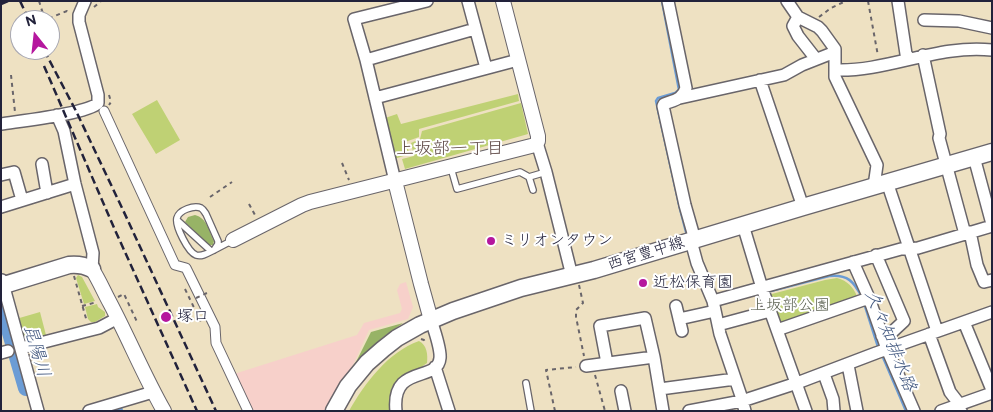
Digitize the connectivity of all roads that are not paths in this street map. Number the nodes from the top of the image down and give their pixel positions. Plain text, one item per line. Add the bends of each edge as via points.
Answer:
1 (85, 1) edge
2 (426, 1) edge
3 (468, 1) edge
4 (503, 1) edge
5 (668, 1) edge
6 (787, 1) edge
7 (898, 1) edge
8 (798, 17) junction
9 (924, 20) dead end
10 (992, 28) edge
11 (475, 30) junction
12 (992, 50) edge
13 (835, 52) junction
14 (923, 56) junction
15 (816, 59) junction
16 (910, 59) junction
17 (366, 60) junction
18 (518, 60) junction
19 (486, 68) junction
20 (835, 70) junction
21 (760, 80) junction
22 (375, 98) junction
23 (680, 98) junction
24 (104, 111) dead end
25 (57, 115) junction
26 (1, 124) edge
27 (536, 143) junction
28 (992, 152) edge
29 (974, 157) junction
30 (42, 164) dead end
31 (946, 165) junction
32 (451, 166) junction
33 (546, 172) junction
34 (1, 175) edge
35 (529, 177) junction
36 (395, 181) junction
37 (75, 184) junction
38 (880, 184) junction
39 (532, 190) dead end
40 (47, 193) junction
41 (22, 200) junction
42 (1, 207) edge
43 (803, 207) junction
44 (177, 220) junction
45 (743, 225) junction
46 (992, 225) edge
47 (967, 233) junction
48 (215, 234) junction
49 (233, 240) junction
50 (693, 240) junction
51 (909, 249) junction
52 (213, 251) junction
53 (876, 255) junction
54 (854, 262) junction
55 (92, 270) junction
56 (575, 279) junction
57 (992, 280) edge
58 (2, 283) edge
59 (763, 291) junction
60 (864, 300) junction
61 (714, 305) junction
62 (676, 306) dead end
63 (770, 311) junction
64 (992, 312) edge
65 (118, 318) junction
66 (679, 319) junction
67 (431, 320) junction
68 (964, 322) junction
69 (718, 325) junction
70 (777, 330) junction
71 (682, 331) dead end
72 (933, 333) junction
73 (882, 336) junction
74 (21, 348) junction
75 (882, 351) junction
76 (654, 357) junction
77 (607, 362) junction
78 (848, 364) junction
79 (590, 366) road end
80 (435, 367) junction
81 (824, 374) junction
82 (735, 379) junction
83 (526, 383) dead end
84 (797, 383) junction
85 (660, 389) junction
86 (621, 391) dead end
87 (992, 391) edge
88 (154, 392) junction
89 (743, 406) edge
90 (960, 408) edge
91 (38, 411) edge
92 (89, 411) edge
93 (164, 411) edge
94 (248, 411) edge
95 (334, 411) edge
96 (396, 411) edge
97 (449, 411) edge
98 (531, 411) edge
99 (625, 411) edge
100 (663, 411) edge
101 (689, 411) edge
102 (806, 411) edge
103 (834, 411) edge
104 (857, 411) edge
105 (914, 411) edge
106 (941, 411) edge

1 - 25 street via 79,22 98,103 94,107
2 - 17 street via 354,19
3 - 11 street
4 - 18 street
5 - 23 street via 686,88
6 - 8 street
7 - 16 street via 906,54
8 - 13 street via 822,31
8 - 15 street via 793,26
9 - 10 street via 959,21
11 - 17 street
11 - 19 street
12 - 14 street via 965,48
13 - 15 street
13 - 20 street
14 - 16 street
14 - 31 street
15 - 21 street via 784,74
16 - 20 street via 850,71
17 - 22 street
18 - 19 street
18 - 27 street via 538,136
19 - 22 street
20 - 38 street via 835,77 877,165
21 - 23 street
21 - 43 street
22 - 36 street
23 - 50 street via 663,106
24 - 94 street via 177,269 186,268 215,327 216,343
25 - 26 street
25 - 37 street via 64,131
27 - 32 street
27 - 33 street
28 - 29 main road, 西宮豊中線
29 - 31 main road, 西宮豊中線
29 - 46 street
30 - 40 street
31 - 38 main road, 西宮豊中線
31 - 47 street
32 - 35 lane via 457,189 520,172
32 - 36 street
33 - 35 lane
33 - 56 street
34 - 41 street via 14,172
35 - 39 lane
36 - 49 street via 302,206
36 - 67 street
37 - 40 street
37 - 55 street via 93,253
38 - 43 main road, 西宮豊中線
38 - 51 street
40 - 41 street
41 - 42 street
43 - 45 main road, 西宮豊中線
44 - 48 lane via 182,212 199,208 206,214
44 - 52 lane
44 - 52 lane via 191,252 199,255
45 - 50 main road, 西宮豊中線
45 - 59 street
46 - 47 street
47 - 51 street
47 - 57 street via 984,282
48 - 49 lane via 223,240
48 - 52 lane via 218,244
49 - 52 lane
50 - 56 main road, 西宮豊中線
50 - 61 street via 697,263
51 - 53 street
51 - 72 street
53 - 54 street
53 - 73 street via 904,321 890,334
54 - 59 street
54 - 60 street
55 - 58 main road via 82,265 69,266
55 - 65 street
56 - 67 main road, 西宮豊中線 via 521,288
58 - 74 street
59 - 61 street
59 - 63 street
60 - 70 street
60 - 73 street
61 - 66 street
61 - 69 street
62 - 66 street
63 - 69 street
63 - 70 street
64 - 68 street
65 - 74 street via 93,330
65 - 88 street
66 - 71 street
67 - 80 street via 441,356
67 - 95 main road, 西宮豊中線 via 383,348 367,363 348,386
68 - 72 street
68 - 87 street
69 - 82 street
70 - 84 street
72 - 75 street
72 - 90 street via 950,392
73 - 75 street
74 - 91 street
75 - 78 street
75 - 105 street
76 - 77 street
76 - 77 street via 645,318 600,326
76 - 85 street
77 - 79 street
78 - 81 street
78 - 104 street
80 - 96 street via 399,387
80 - 97 street
81 - 84 street
81 - 103 street
82 - 85 street
82 - 89 street
83 - 98 lane
84 - 89 street
84 - 102 street
85 - 100 street
86 - 99 street
87 - 90 street
88 - 92 street
88 - 93 street
89 - 101 street
90 - 106 street

